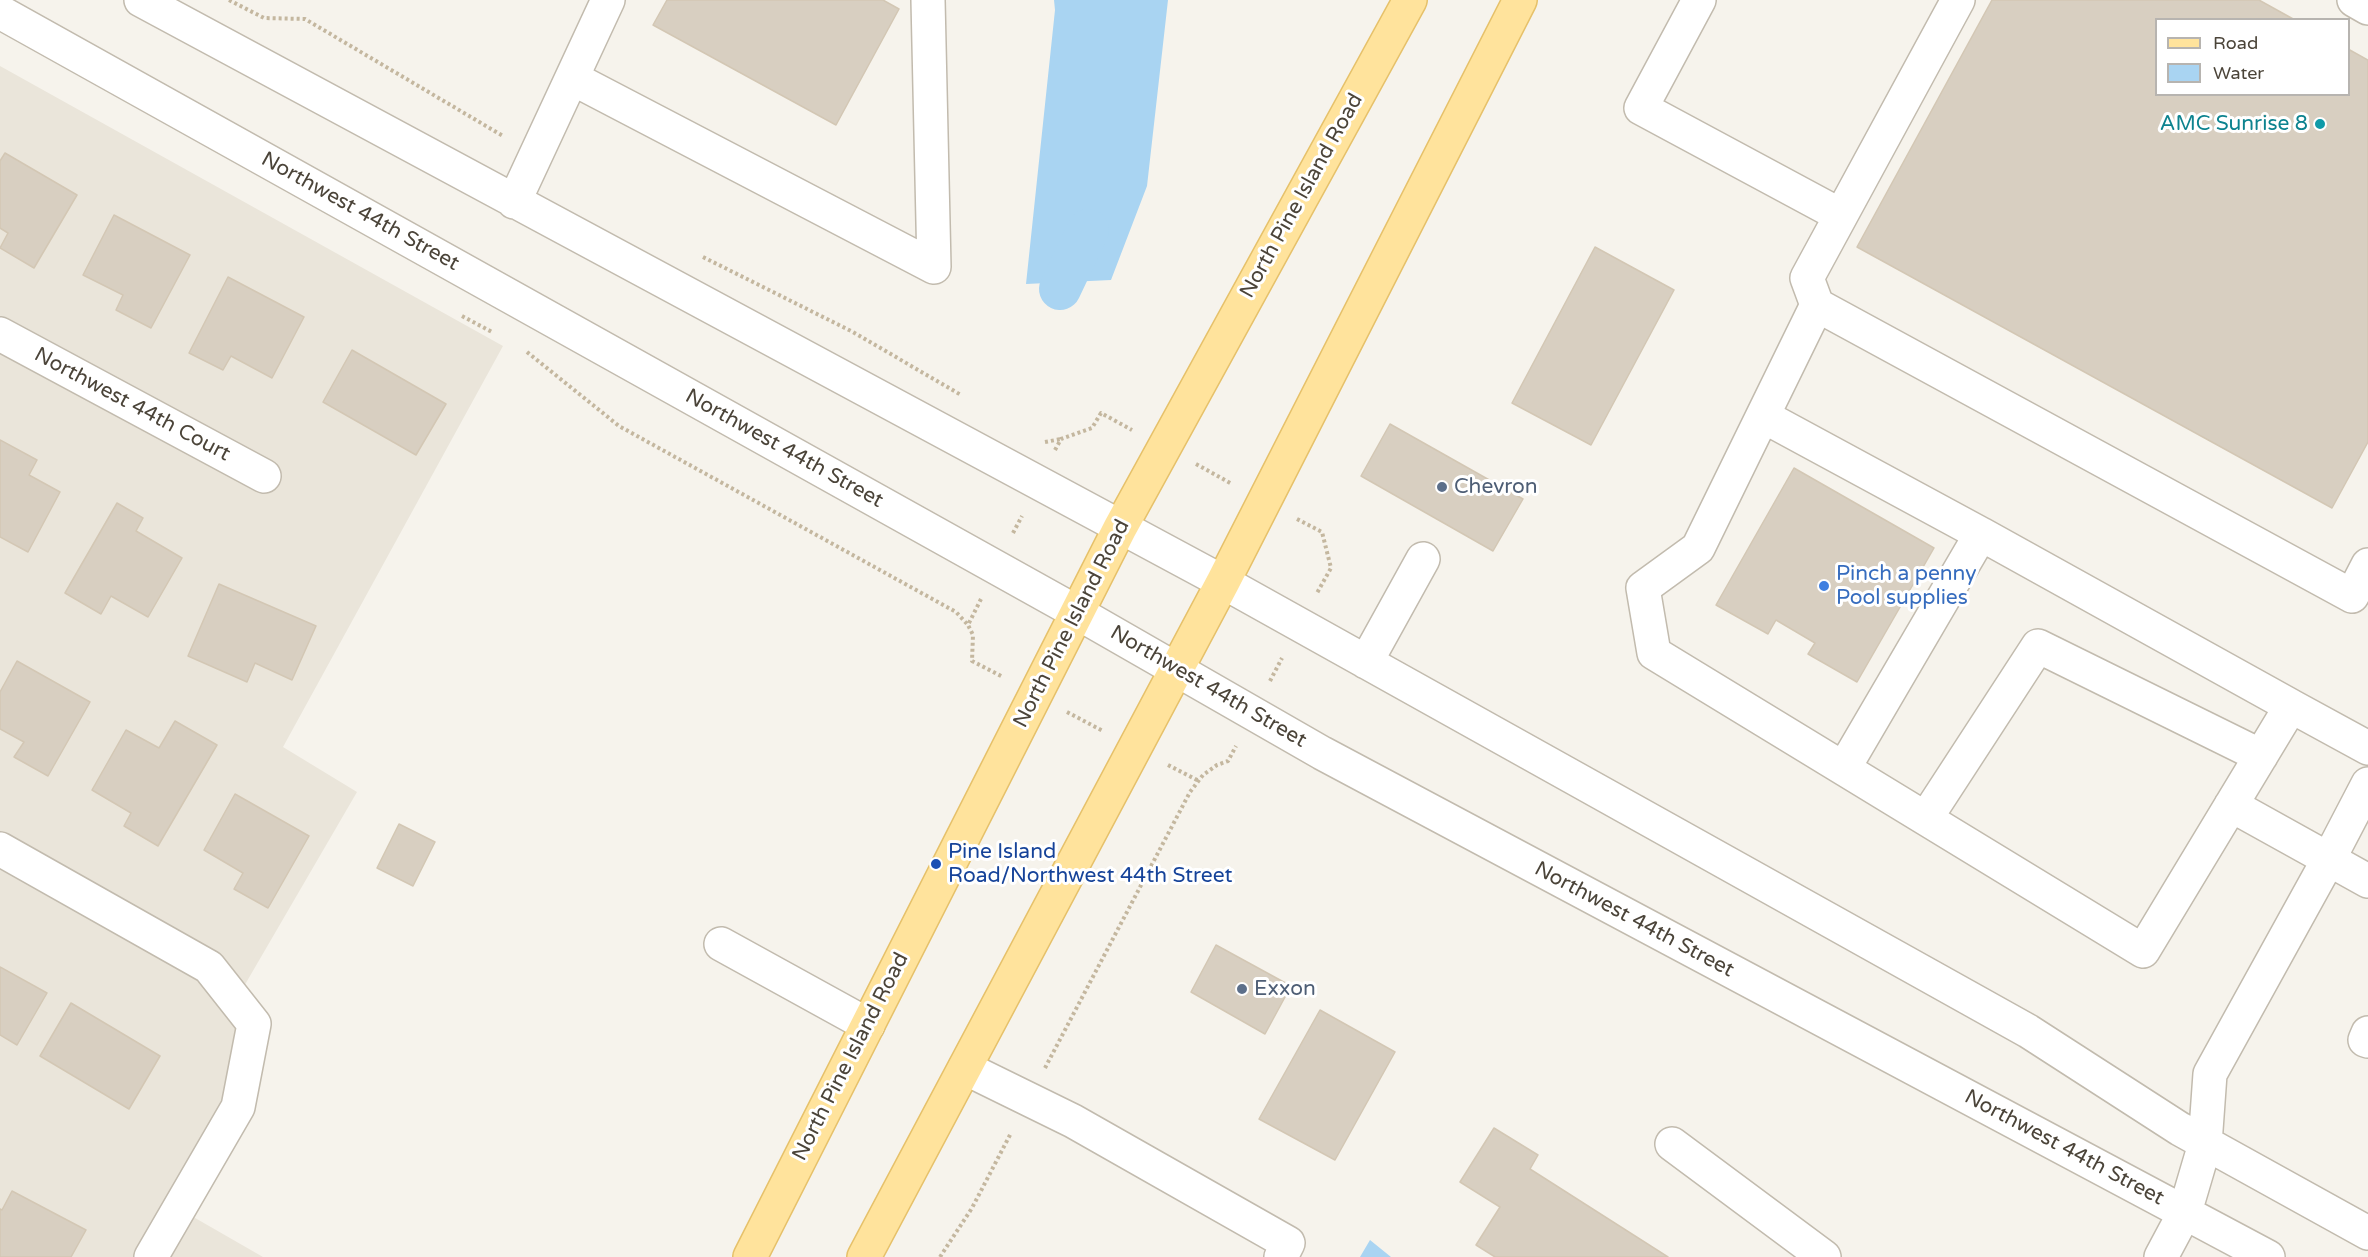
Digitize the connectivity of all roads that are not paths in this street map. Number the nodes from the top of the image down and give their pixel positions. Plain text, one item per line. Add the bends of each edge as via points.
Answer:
1 (141, 0) edge
2 (608, 0) edge
3 (928, 0) edge
4 (1410, 0) edge
5 (1520, 0) edge
6 (1699, 0) edge
7 (1958, 0) edge
8 (2354, 0) edge
9 (2368, 8) edge
10 (0, 12) edge
11 (572, 78) junction
12 (514, 202) junction
13 (1840, 215) junction
14 (1817, 305) junction
15 (0, 334) edge
16 (1763, 416) junction
17 (264, 476) dead end
18 (1120, 528) junction
19 (1981, 534) junction
20 (1423, 560) dead end
21 (2368, 565) edge
22 (1223, 582) junction
23 (2360, 600) edge
24 (1078, 613) junction
25 (1366, 662) junction
26 (1177, 670) junction
27 (2291, 706) junction
28 (2368, 748) edge
29 (2261, 756) junction
30 (1844, 768) junction
31 (2368, 784) edge
32 (2231, 805) junction
33 (1926, 818) junction
34 (0, 849) edge
35 (2329, 861) junction
36 (2368, 881) edge
37 (721, 944) dead end
38 (868, 1025) junction
39 (2368, 1033) edge
40 (2368, 1041) edge
41 (965, 1068) junction
42 (1672, 1144) dead end
43 (2205, 1144) junction
44 (2185, 1212) junction
45 (2368, 1233) edge
46 (752, 1254) edge
47 (152, 1257) edge
48 (864, 1257) edge
49 (1281, 1257) edge
50 (1824, 1257) edge
51 (2161, 1257) edge
52 (2268, 1257) edge

1 - 12 street
2 - 11 street
3 - 11 street via 934,267
4 - 18 main road, North Pine Island Road
5 - 22 main road
6 - 13 street via 1641,108
7 - 13 street
8 - 9 street
10 - 24 street, Northwest 44th Street
11 - 12 street
12 - 18 street
13 - 14 street via 1807,278
14 - 16 street
14 - 23 street
15 - 17 street, Northwest 44th Court
16 - 19 street
16 - 30 street via 1698,548 1642,588 1654,654
18 - 22 street
18 - 24 main road, North Pine Island Road
19 - 27 street
19 - 30 street
20 - 25 street
21 - 23 street
22 - 25 street
22 - 26 main road
24 - 26 street, Northwest 44th Street
24 - 38 main road, North Pine Island Road
25 - 43 street via 2028,1031
26 - 41 main road
26 - 44 street, Northwest 44th Street via 1434,814
27 - 28 street
27 - 29 street
29 - 32 street
29 - 33 street via 2038,646
30 - 33 street
31 - 35 street
32 - 33 street via 2143,951
32 - 35 street
34 - 47 street via 209,966 254,1024 238,1107
35 - 36 street
35 - 43 street via 2210,1074
37 - 38 street
38 - 46 main road, North Pine Island Road
39 - 40 street
41 - 48 main road
41 - 49 street via 1073,1121 1288,1243
42 - 50 street
43 - 44 street
43 - 45 street
44 - 51 street
44 - 52 street, Northwest 44th Street

